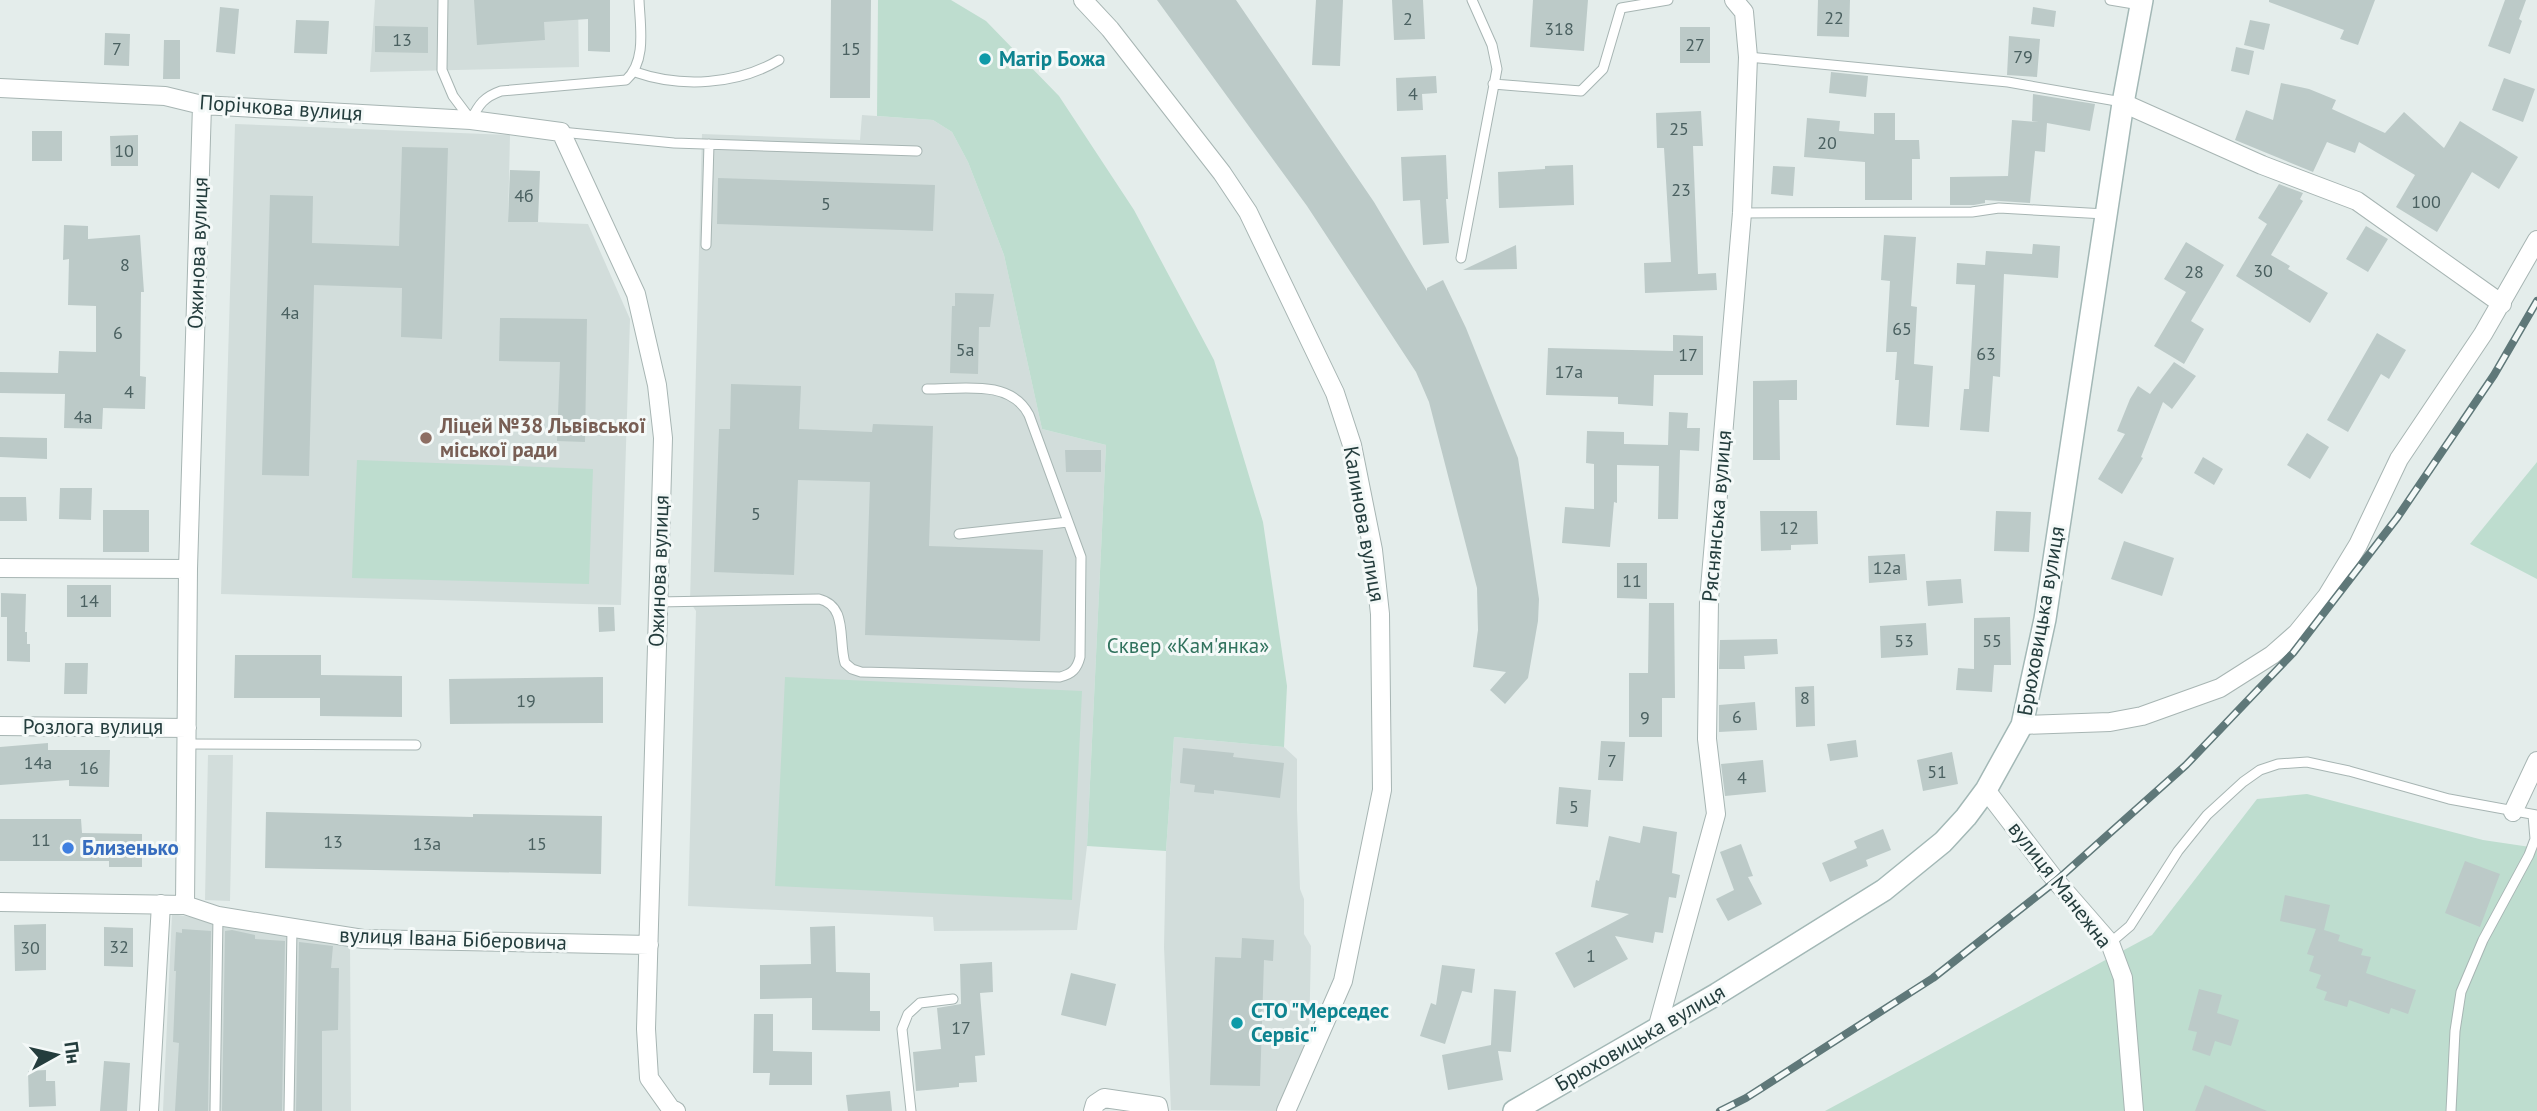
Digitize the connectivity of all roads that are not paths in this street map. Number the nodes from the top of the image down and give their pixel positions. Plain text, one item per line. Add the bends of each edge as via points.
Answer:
1 (443, 0) edge
2 (639, 0) edge
3 (1083, 0) edge
4 (1472, 0) edge
5 (1668, 0) edge
6 (1734, 0) edge
7 (2110, 0) edge
8 (2141, 3) edge
9 (1748, 57) junction
10 (779, 60) dead end
11 (635, 72) junction
12 (1493, 84) junction
13 (0, 88) edge
14 (2123, 103) junction
15 (202, 105) junction
16 (471, 120) junction
17 (561, 132) junction
18 (709, 144) junction
19 (917, 151) dead end
20 (1742, 213) junction
21 (2106, 214) junction
22 (2537, 240) edge
23 (706, 246) dead end
24 (1461, 258) dead end
25 (2502, 304) junction
26 (927, 388) dead end
27 (1068, 522) junction
28 (960, 534) dead end
29 (0, 568) edge
30 (188, 569) junction
31 (659, 603) junction
32 (2022, 725) junction
33 (0, 726) edge
34 (187, 736) junction
35 (416, 745) dead end
36 (2537, 761) edge
37 (1986, 790) junction
38 (2513, 812) junction
39 (2535, 815) edge
40 (0, 902) edge
41 (161, 904) junction
42 (185, 905) junction
43 (218, 916) junction
44 (292, 928) junction
45 (2110, 943) junction
46 (649, 944) junction
47 (953, 999) dead end
48 (1657, 1028) junction
49 (149, 1111) edge
50 (215, 1111) edge
51 (289, 1111) edge
52 (676, 1111) edge
53 (911, 1111) edge
54 (1093, 1111) edge
55 (1160, 1111) edge
56 (1286, 1111) edge
57 (1514, 1111) edge
58 (2134, 1111) edge
59 (2451, 1111) edge

1 - 16 lane via 442,70 453,96
2 - 11 lane via 640,59
3 - 56 street, Калинова вулиця via 1198,142 1248,212 1335,393 1352,445 1373,550 1380,614 1382,790 1343,981
4 - 12 lane via 1492,45 1497,69
5 - 12 lane via 1621,8 1603,69 1581,91
6 - 9 street, Ряснянська вулиця via 1744,12
7 - 8 lane
8 - 14 main road, Брюховицька вулиця
9 - 14 lane via 2008,82
9 - 20 street, Ряснянська вулиця
10 - 11 lane via 733,79 660,80
11 - 16 lane via 626,80 501,91 480,102
12 - 24 lane
13 - 15 street, Порічкова вулиця via 166,96
14 - 21 main road, Брюховицька вулиця
14 - 25 street via 2357,201
15 - 16 street, Порічкова вулиця
15 - 30 street, Ожинова вулиця
16 - 17 street, Порічкова вулиця
17 - 18 lane
17 - 31 street, Ожинова вулиця via 636,294 657,385 663,438
18 - 19 lane
18 - 23 lane
20 - 21 lane via 1999,208
20 - 48 street, Ряснянська вулиця via 1709,600 1707,740 1716,814
21 - 32 main road, Брюховицька вулиця via 2045,620
22 - 25 street
25 - 32 street via 2399,459 2358,545 2326,596 2297,633 2272,655 2220,688 2143,716 2110,722
26 - 27 lane via 1001,391 1020,402 1029,415
27 - 28 lane
27 - 31 lane via 1081,557 1080,657 1077,667 1060,677 861,672 845,663 836,608 819,599
29 - 30 street
30 - 34 street, Ожинова вулиця
31 - 46 street, Ожинова вулиця
32 - 37 main road, Брюховицька вулиця
33 - 34 street, Розлога вулиця
34 - 35 lane
34 - 42 street, Ожинова вулиця
36 - 38 street
37 - 45 street, вулиця Манежна
37 - 48 main road, Брюховицька вулиця via 1943,842 1884,890
38 - 39 lane
38 - 45 lane via 2307,762 2278,764 2243,782 2207,815 2130,926
39 - 59 lane via 2535,839 2529,855 2461,992
40 - 41 street, вулиця Івана Біберовича
41 - 42 street, вулиця Івана Біберовича
41 - 49 street
42 - 43 street, вулиця Івана Біберовича
43 - 44 street, вулиця Івана Біберовича
43 - 50 lane
44 - 46 street, вулиця Івана Біберовича via 363,939
44 - 51 lane
45 - 58 street, вулиця Манежна via 2123,978
46 - 52 street via 649,1078
47 - 53 lane via 920,1003 908,1014 902,1029
48 - 57 main road, Брюховицька вулиця
54 - 55 street via 1104,1098 1158,1106

